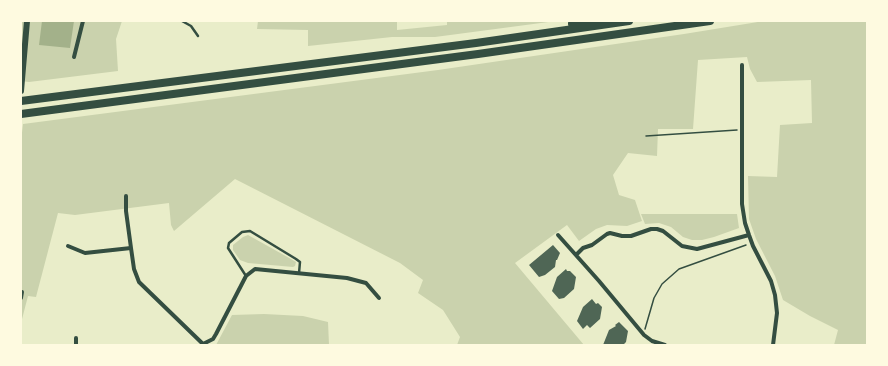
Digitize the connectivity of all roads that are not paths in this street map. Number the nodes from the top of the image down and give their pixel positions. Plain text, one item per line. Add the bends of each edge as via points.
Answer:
1 (27, 21) edge
2 (84, 21) edge
3 (182, 21) edge
4 (589, 21) edge
5 (629, 21) edge
6 (710, 21) edge
7 (198, 36) dead end
8 (512, 37) junction
9 (74, 57) dead end
10 (742, 65) dead end
11 (21, 91) edge
12 (21, 101) edge
13 (21, 114) edge
14 (126, 196) dead end
15 (558, 235) dead end
16 (749, 235) junction
17 (68, 246) dead end
18 (131, 248) junction
19 (576, 255) junction
20 (299, 273) junction
21 (246, 276) junction
22 (22, 292) dead end
23 (21, 298) edge
24 (379, 298) dead end
25 (76, 338) dead end
26 (76, 345) edge
27 (204, 345) edge
28 (665, 345) edge
29 (773, 345) edge

1 - 11 street
2 - 9 street
3 - 7 lane via 191,26
4 - 8 highway via 541,28
5 - 8 highway
6 - 13 highway
8 - 12 highway
10 - 16 street via 742,204
14 - 18 street
15 - 19 street
16 - 19 street via 697,249 682,246 657,229 631,236 610,233
16 - 29 street via 775,295 777,313
17 - 18 street via 85,253
18 - 27 street via 139,282
19 - 28 street via 644,335
20 - 21 street via 255,269
20 - 21 lane via 300,262 250,231 242,232 229,243 228,248
20 - 24 street via 347,278 366,283
21 - 27 street via 213,339
22 - 23 street
25 - 26 street

